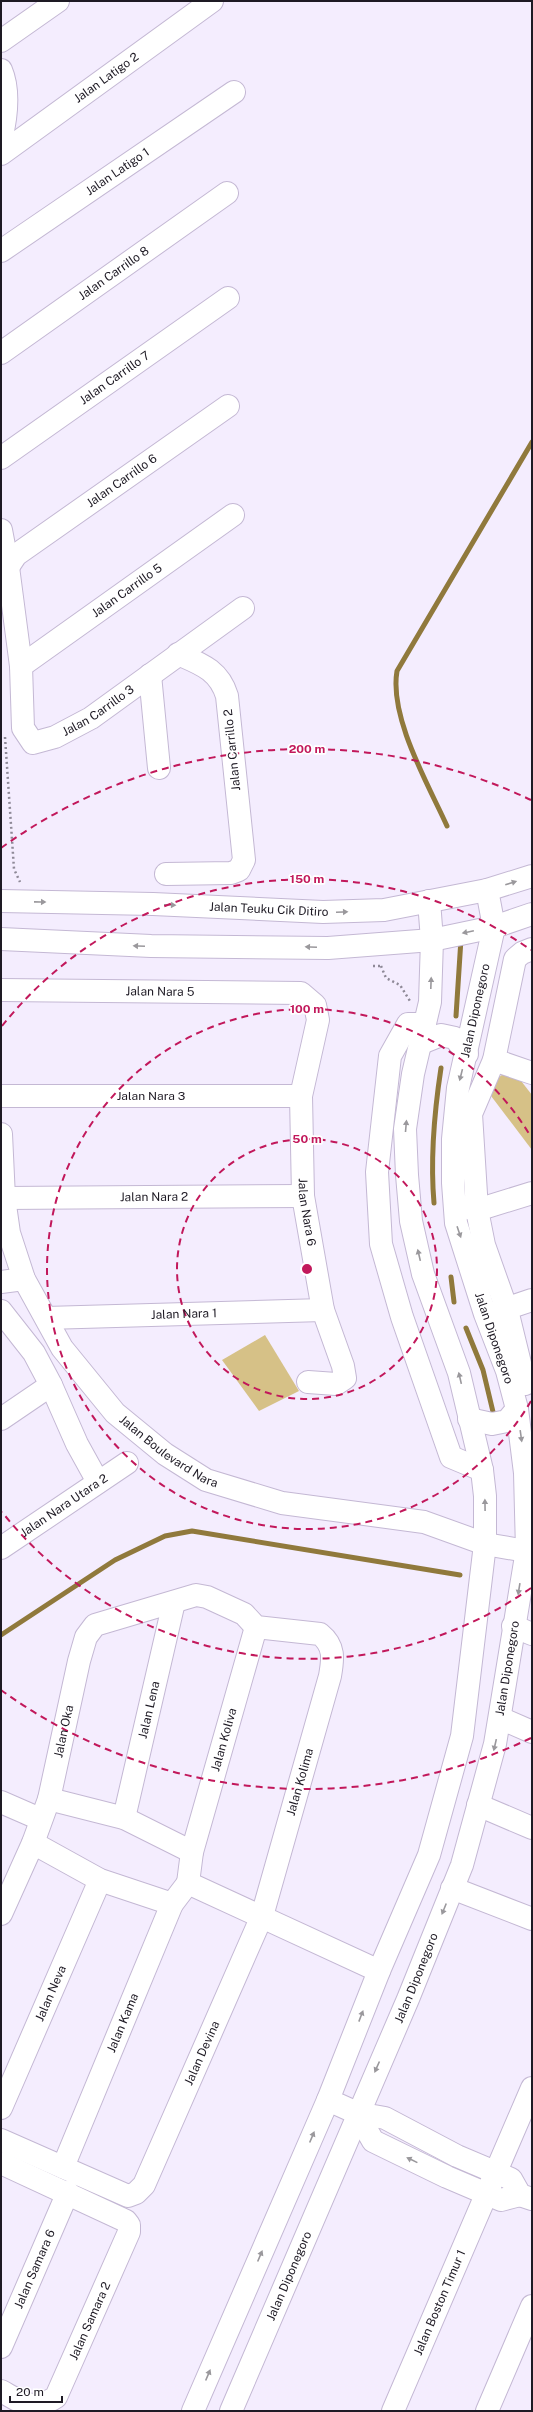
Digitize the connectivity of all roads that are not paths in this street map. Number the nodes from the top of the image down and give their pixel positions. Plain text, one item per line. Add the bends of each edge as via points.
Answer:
1 (58, 1) edge
2 (212, 1) edge
3 (1, 41) edge
4 (1, 70) edge
5 (234, 92) dead end
6 (1, 140) edge
7 (1, 154) edge
8 (227, 193) dead end
9 (1, 251) edge
10 (228, 298) dead end
11 (1, 353) edge
12 (228, 406) dead end
13 (1, 458) edge
14 (232, 514) dead end
15 (5, 553) edge
16 (243, 608) dead end
17 (178, 654) junction
18 (21, 666) junction
19 (150, 675) junction
20 (159, 768) dead end
21 (166, 874) dead end
22 (532, 876) edge
23 (487, 890) junction
24 (1, 901) edge
25 (429, 902) junction
26 (532, 914) edge
27 (494, 927) junction
28 (1, 939) edge
29 (432, 940) junction
30 (532, 949) edge
31 (1, 990) edge
32 (315, 1005) joint
33 (425, 1027) junction
34 (467, 1054) junction
35 (494, 1060) junction
36 (532, 1073) edge
37 (1, 1096) edge
38 (301, 1096) junction
39 (1, 1134) edge
40 (532, 1193) edge
41 (303, 1196) junction
42 (4, 1198) junction
43 (455, 1205) junction
44 (477, 1210) junction
45 (8, 1264) edge
46 (24, 1279) junction
47 (1, 1282) edge
48 (532, 1300) edge
49 (323, 1310) junction
50 (507, 1310) junction
51 (1, 1311) edge
52 (486, 1314) junction
53 (46, 1318) junction
54 (308, 1382) dead end
55 (51, 1385) junction
56 (524, 1411) edge
57 (1, 1419) edge
58 (469, 1419) junction
59 (127, 1464) dead end
60 (482, 1470) junction
61 (529, 1473) edge
62 (98, 1482) junction
63 (485, 1544) junction
64 (1, 1548) edge
65 (529, 1551) edge
66 (174, 1602) junction
67 (256, 1627) junction
68 (523, 1630) edge
69 (500, 1718) junction
70 (532, 1732) edge
71 (49, 1799) junction
72 (1, 1802) edge
73 (478, 1805) junction
74 (124, 1818) junction
75 (40, 1819) junction
76 (532, 1828) edge
77 (33, 1842) junction
78 (192, 1852) junction
79 (429, 1855) junction
80 (462, 1864) junction
81 (100, 1880) junction
82 (188, 1883) junction
83 (452, 1888) junction
84 (172, 1904) junction
85 (1, 1914) edge
86 (262, 1916) junction
87 (532, 1919) edge
88 (379, 1971) junction
89 (532, 2088) edge
90 (328, 2100) junction
91 (1, 2108) edge
92 (357, 2113) junction
93 (1, 2140) edge
94 (63, 2167) junction
95 (3, 2168) edge
96 (495, 2172) junction
97 (68, 2192) junction
98 (486, 2194) junction
99 (526, 2197) edge
100 (532, 2306) edge
101 (1, 2347) edge
102 (1, 2391) edge
103 (234, 2410) edge
104 (193, 2411) edge
105 (392, 2411) edge
106 (487, 2411) edge

1 - 3 street
2 - 7 street, Jalan Latigo 2
4 - 6 street via 5,80 6,120
5 - 9 street, Jalan Latigo 1
8 - 11 street, Jalan Carrillo 8
10 - 13 street, Jalan Carrillo 7
12 - 15 street, Jalan Carrillo 6
14 - 18 street, Jalan Carrillo 5
15 - 18 street
16 - 17 street, Jalan Carrillo 3
17 - 19 street, Jalan Carrillo 3
17 - 21 street, Jalan Carrillo 2 via 208,667 216,674 227,696 244,860 238,870 231,873
18 - 19 street, Jalan Carrillo 3 via 23,728 33,743 44,742 91,718
19 - 20 street, Jalan Carrillo 3
23 -> 22 street, Jalan Teuku Cik Ditiro
23 - 25 street, Jalan Teuku Cik Ditiro
23 - 27 street, Jalan Diponegoro
24 -> 25 street, Jalan Teuku Cik Ditiro via 153,904 323,912 384,910
25 - 29 street
26 - 27 street
27 -> 29 street
27 - 34 street, Jalan Diponegoro
29 -> 28 street via 328,948 151,946
33 -> 29 street
30 - 35 street via 515,959
31 - 32 street, Jalan Nara 5 via 301,993
32 - 38 street, Jalan Nara 6 via 318,1020
33 - 34 street via 440,1035 455,1038
58 -> 33 street via 458,1372 423,1274 411,1221 406,1129 413,1074
33 - 60 street via 408,1024 390,1056 377,1172 382,1244 402,1317 451,1457
34 -> 43 street, Jalan Diponegoro via 458,1088 453,1139
35 - 36 street
35 - 44 street via 471,1114
37 - 38 street, Jalan Nara 3
38 - 41 street, Jalan Nara 6
39 - 42 street, Jalan Boulevard Nara
40 - 44 street
41 - 42 street, Jalan Nara 2
41 - 49 street, Jalan Nara 6
42 - 45 street, Jalan Boulevard Nara
43 - 44 street
43 -> 52 street, Jalan Diponegoro via 456,1223
44 - 50 street via 484,1245
45 - 46 street, Jalan Boulevard Nara
46 - 47 street
46 - 53 street, Jalan Boulevard Nara
48 - 50 street
49 - 53 street, Jalan Nara 1
49 - 54 street, Jalan Nara 6 via 345,1378 336,1384
50 - 52 street
50 - 56 street
51 - 55 street via 34,1353
52 - 56 street, Jalan Diponegoro
53 - 63 street, Jalan Boulevard Nara via 62,1348 115,1413 166,1454 206,1480 282,1503 424,1522
55 - 57 street
55 - 62 street via 76,1444
56 - 58 street via 500,1423 492,1424
56 -> 61 street, Jalan Diponegoro
58 - 60 street
59 - 62 street, Jalan Nara Utara 2
63 -> 60 street
61 - 65 street, Jalan Diponegoro
62 - 64 street, Jalan Nara Utara 2
63 - 65 street, Jalan Boulevard Nara
63 - 79 street via 462,1736
65 -> 68 street, Jalan Diponegoro
66 - 67 street via 196,1595 207,1597 244,1614
66 - 71 street, Jalan Oka via 101,1623 90,1631 84,1643
66 - 74 street, Jalan Lena
67 - 78 street, Jalan Koliva
67 - 86 street, Jalan Kolima via 320,1634 332,1647 330,1676
68 - 69 street, Jalan Diponegoro
69 - 70 street
69 -> 73 street, Jalan Diponegoro
71 - 74 street
71 - 75 street, Jalan Oka
72 - 75 street
73 - 76 street
73 - 80 street, Jalan Diponegoro
74 - 78 street
75 - 77 street, Jalan Oka
77 - 81 street
77 - 85 street, Jalan Oka
78 - 82 street, Jalan Koliva
79 - 80 street
79 - 88 street
80 - 83 street, Jalan Diponegoro
81 - 84 street
81 - 91 street, Jalan Neva
82 - 84 street, Jalan Kama
82 - 86 street
83 - 87 street
83 -> 92 street, Jalan Diponegoro via 408,1999
84 - 94 street, Jalan Kama
86 - 88 street
86 - 94 street, Jalan Devina via 148,2178 140,2190 128,2196
90 -> 88 street
89 - 96 street, Jalan Boston Timur 1
90 - 92 street
104 -> 90 street
92 - 96 street via 385,2118 457,2156
98 -> 92 street via 374,2141
92 - 103 street, Jalan Diponegoro
93 - 94 street
95 - 97 street
96 - 98 street, Jalan Boston Timur 1
96 - 99 street via 511,2179
97 - 101 street, Jalan Samara 6
97 - 102 street, Jalan Samara 2 via 126,2221 129,2232 56,2397 46,2405 31,2407
98 - 99 street via 501,2200
98 - 105 street, Jalan Boston Timur 1
100 - 106 street

